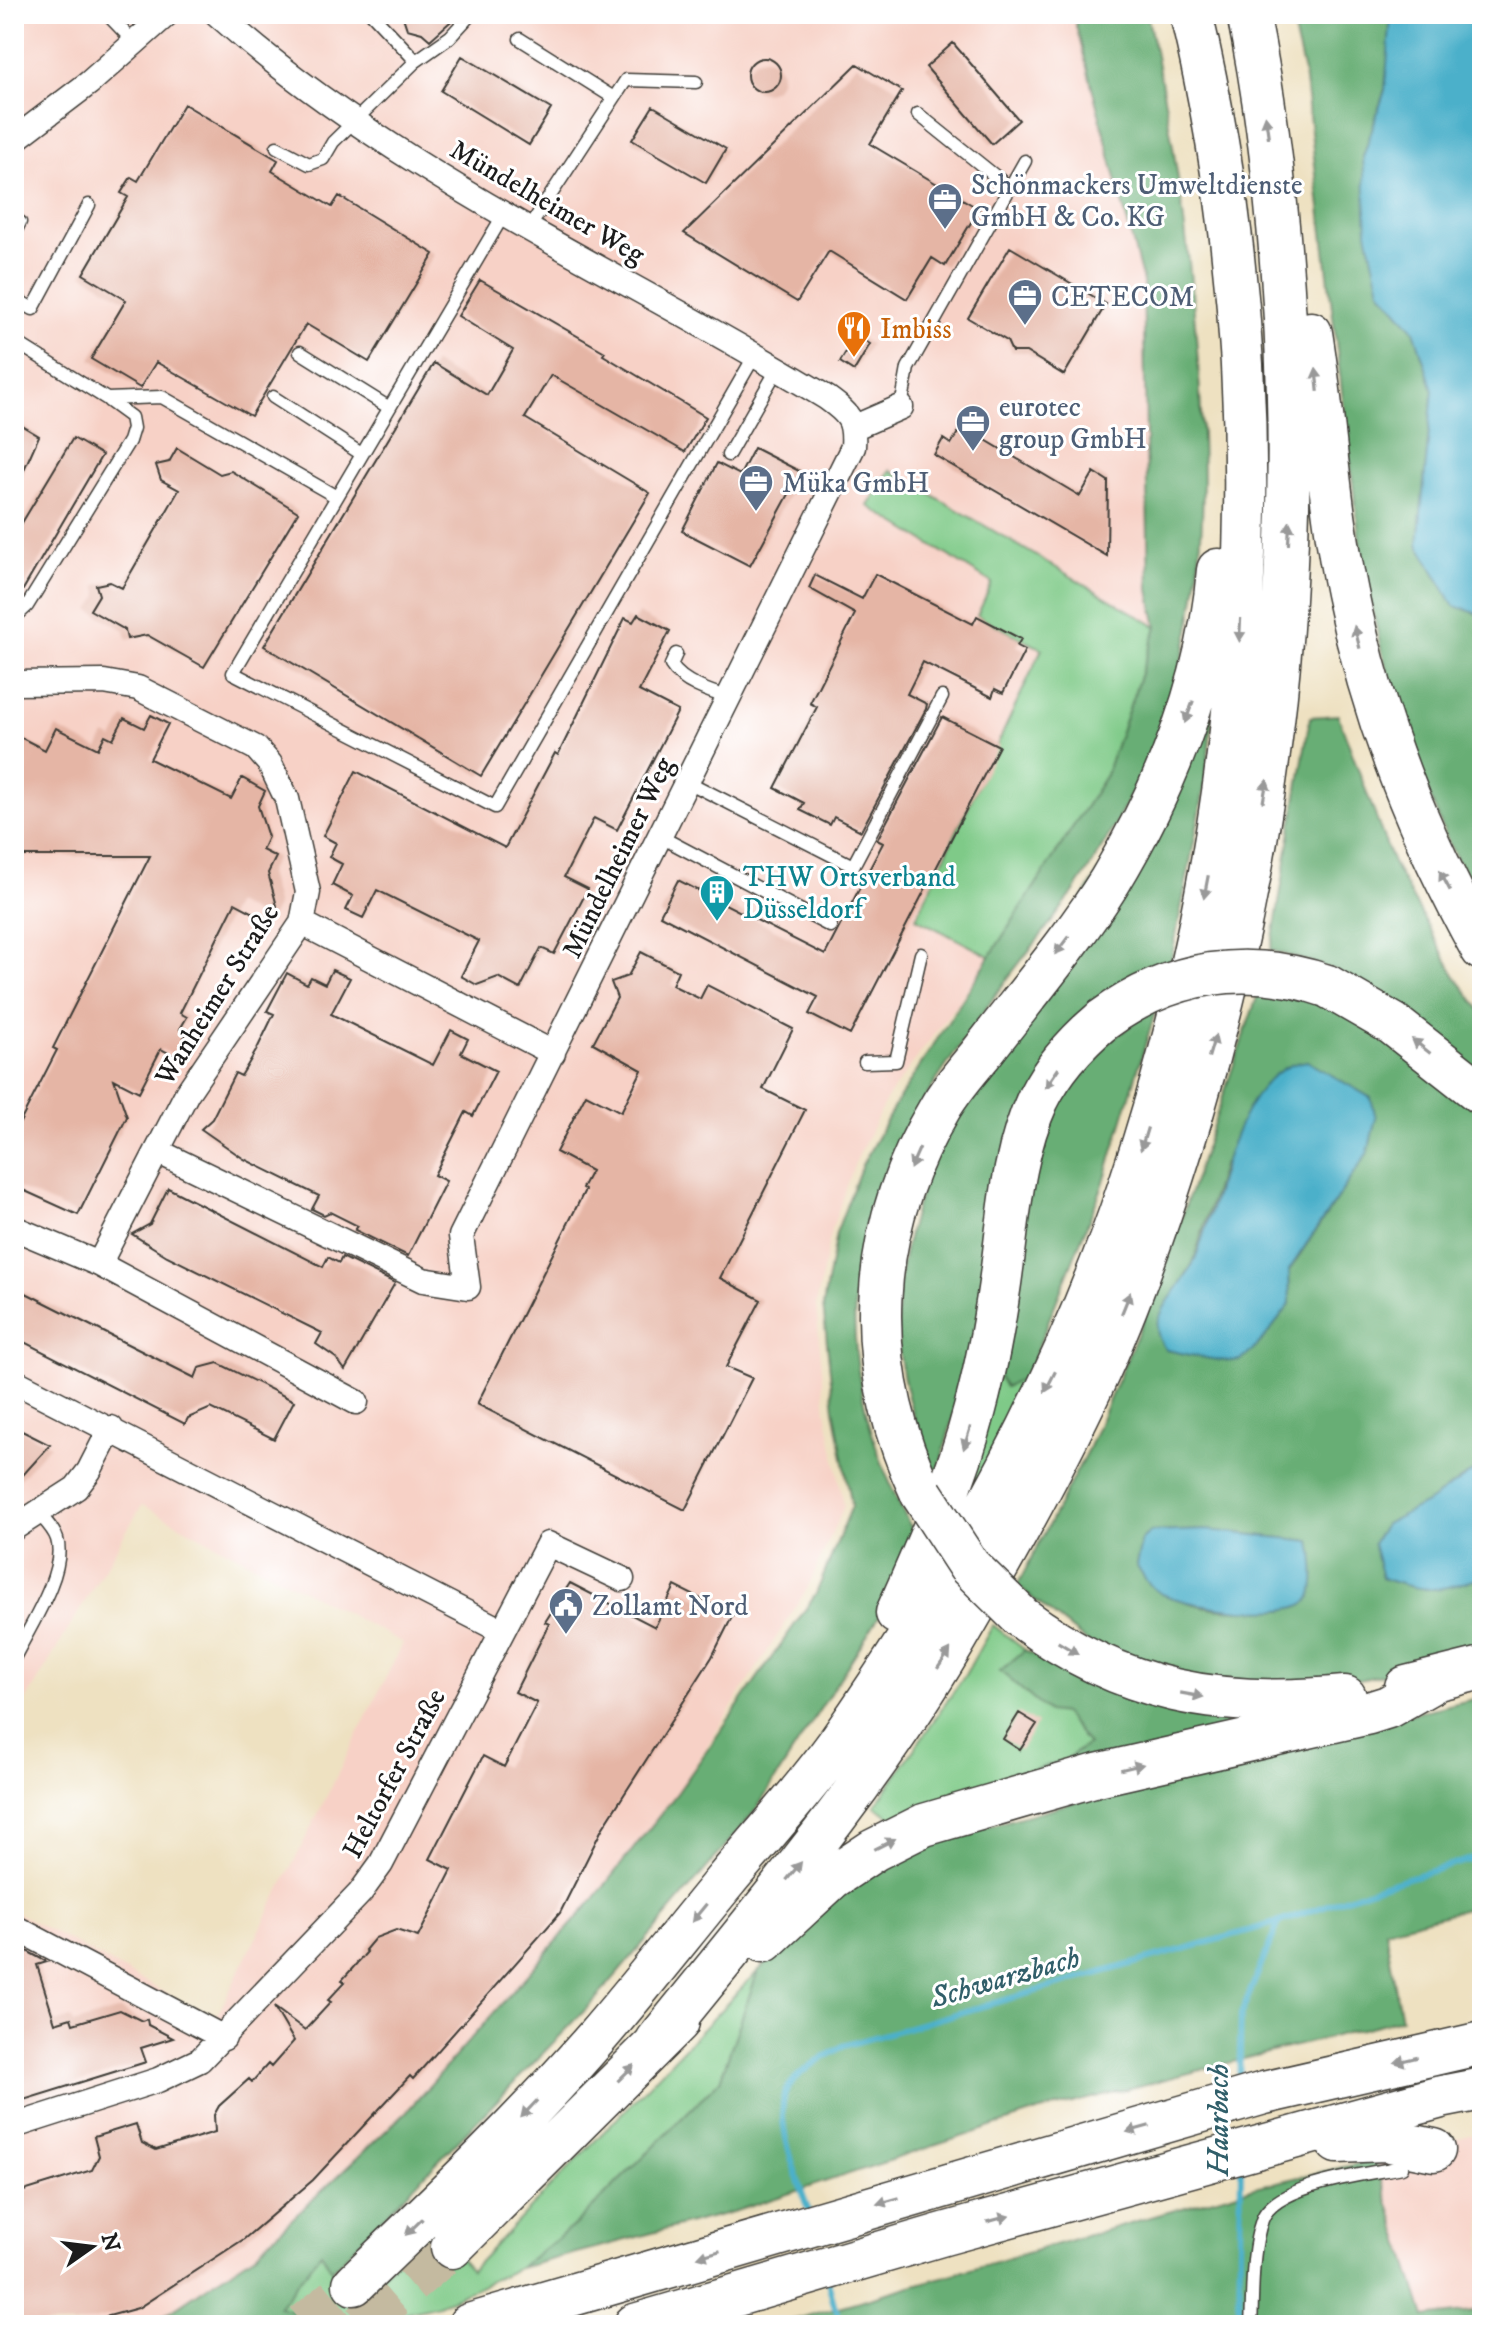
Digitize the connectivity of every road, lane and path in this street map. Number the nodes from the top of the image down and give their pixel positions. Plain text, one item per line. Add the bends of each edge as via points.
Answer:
1 (107, 14) edge
2 (167, 14) edge
3 (217, 14) edge
4 (372, 14) edge
5 (471, 14) edge
6 (969, 14) edge
7 (987, 14) edge
8 (1191, 14) edge
9 (1248, 14) edge
10 (520, 39) dead end
11 (135, 43) junction
12 (416, 61) junction
13 (696, 82) dead end
14 (614, 98) junction
15 (918, 114) dead end
16 (357, 121) junction
17 (1214, 134) junction
18 (14, 140) edge
19 (277, 147) dead end
20 (1025, 161) dead end
21 (1010, 188) junction
22 (89, 205) dead end
23 (1278, 205) junction
24 (504, 214) junction
25 (529, 228) junction
26 (14, 298) edge
27 (14, 341) edge
28 (300, 352) dead end
29 (755, 355) junction
30 (778, 368) junction
31 (273, 397) dead end
32 (107, 399) junction
33 (388, 407) junction
34 (901, 407) joint
35 (855, 427) junction
36 (360, 453) junction
37 (728, 455) dead end
38 (335, 496) junction
39 (14, 618) edge
40 (676, 654) dead end
41 (14, 683) edge
42 (942, 697) dead end
43 (730, 698) junction
44 (688, 782) junction
45 (661, 837) junction
46 (302, 923) junction
47 (830, 926) dead end
48 (1482, 949) edge
49 (921, 954) dead end
50 (553, 1053) junction
51 (865, 1062) dead end
52 (1482, 1094) edge
53 (157, 1151) junction
54 (14, 1228) edge
55 (99, 1264) junction
56 (14, 1381) edge
57 (356, 1402) dead end
58 (111, 1428) junction
59 (38, 1513) junction
60 (14, 1528) edge
61 (622, 1579) dead end
62 (502, 1631) junction
63 (14, 1658) edge
64 (1482, 1668) edge
65 (1434, 1681) junction
66 (838, 1745) junction
67 (14, 1927) edge
68 (224, 2038) junction
69 (657, 2041) junction
70 (1482, 2043) edge
71 (1482, 2089) edge
72 (14, 2126) edge
73 (1278, 2148) junction
74 (1418, 2159) joint
75 (452, 2247) tunnel mouth
76 (354, 2284) tunnel mouth
77 (469, 2325) edge
78 (635, 2325) edge
79 (1251, 2325) edge

1 - 11 lane
2 - 11 street
3 - 16 street, Mündelheimer Weg via 269,60
4 - 12 lane
5 - 12 lane
6 - 7 lane
8 - 17 highway
23 -> 9 highway
10 - 14 lane
11 - 18 street
12 - 16 lane
13 - 14 lane via 626,80
14 - 25 lane
15 - 21 lane
16 - 19 lane via 316,163 302,162
16 - 24 street, Mündelheimer Weg
17 -> 65 highway, bridge via 1209,226 1224,448 1215,607 1194,700 1156,795 1109,883 941,1106 900,1197 883,1269 881,1358 894,1423 922,1494 969,1566 1021,1617 1070,1650 1163,1689 1217,1699 1296,1702
17 -> 66 highway via 1239,305 1244,549 1226,770 1178,1027 1128,1191 1057,1369 987,1509
20 - 21 lane
21 - 34 lane via 908,368
22 - 26 lane via 33,309
48 -> 23 highway via 1433,858 1397,773 1370,686 1346,592 1306,306
69 -> 23 highway via 815,1845 950,1649 1096,1379 1166,1201 1221,1017 1270,765 1284,635 1290,502
24 - 25 street, Mündelheimer Weg
24 - 33 lane
25 - 29 street, Mündelheimer Weg
27 - 32 lane
28 - 33 lane
29 - 30 street, Mündelheimer Weg
29 - 38 lane via 495,807 233,673
30 - 35 street, Mündelheimer Weg via 845,411
30 - 37 lane
31 - 36 lane
32 - 38 lane via 162,397
32 - 39 lane via 131,417 129,441 27,606
33 - 36 lane
34 - 35 street
35 - 43 street, Mündelheimer Weg via 853,447
36 - 38 lane
40 - 43 lane via 671,665 676,672
41 - 46 street, Wanheimer Straße via 104,682 138,688 256,748 287,799 308,892
42 - 44 lane via 853,866
43 - 44 street, Mündelheimer Weg
44 - 45 street, Mündelheimer Weg
45 - 47 lane
45 - 50 street, Mündelheimer Weg
46 - 50 street
46 - 53 street, Wanheimer Straße via 187,1093
49 - 51 lane via 896,1061
50 - 53 street, Mündelheimer Weg via 461,1236 468,1287 423,1280
52 -> 66 highway, bridge via 1393,1024 1327,986 1259,971 1203,974 1151,990 1103,1020 1058,1069 1028,1127 1010,1202 992,1333 963,1449
53 - 55 street, Wanheimer Straße
54 - 55 street
55 - 57 street
56 - 58 street
58 - 59 street via 76,1488
58 - 62 street
59 - 60 street
59 - 63 lane via 55,1533 59,1556
61 - 62 street, Heltorfer Straße via 548,1544
62 - 68 street, Heltorfer Straße via 381,1864
64 - 65 highway
69 -> 65 highway via 832,1878 924,1825 1097,1775 1369,1713
66 -> 76 highway via 595,2039 470,2172
67 - 68 street
68 - 72 street, Heltorfer Straße via 200,2060 158,2080
75 -> 69 highway
70 -> 77 highway via 1264,2093
71 - 73 highway
73 - 74 highway via 1385,2140
78 -> 73 highway via 944,2234
74 - 79 lane via 1274,2202 1262,2218 1257,2242

